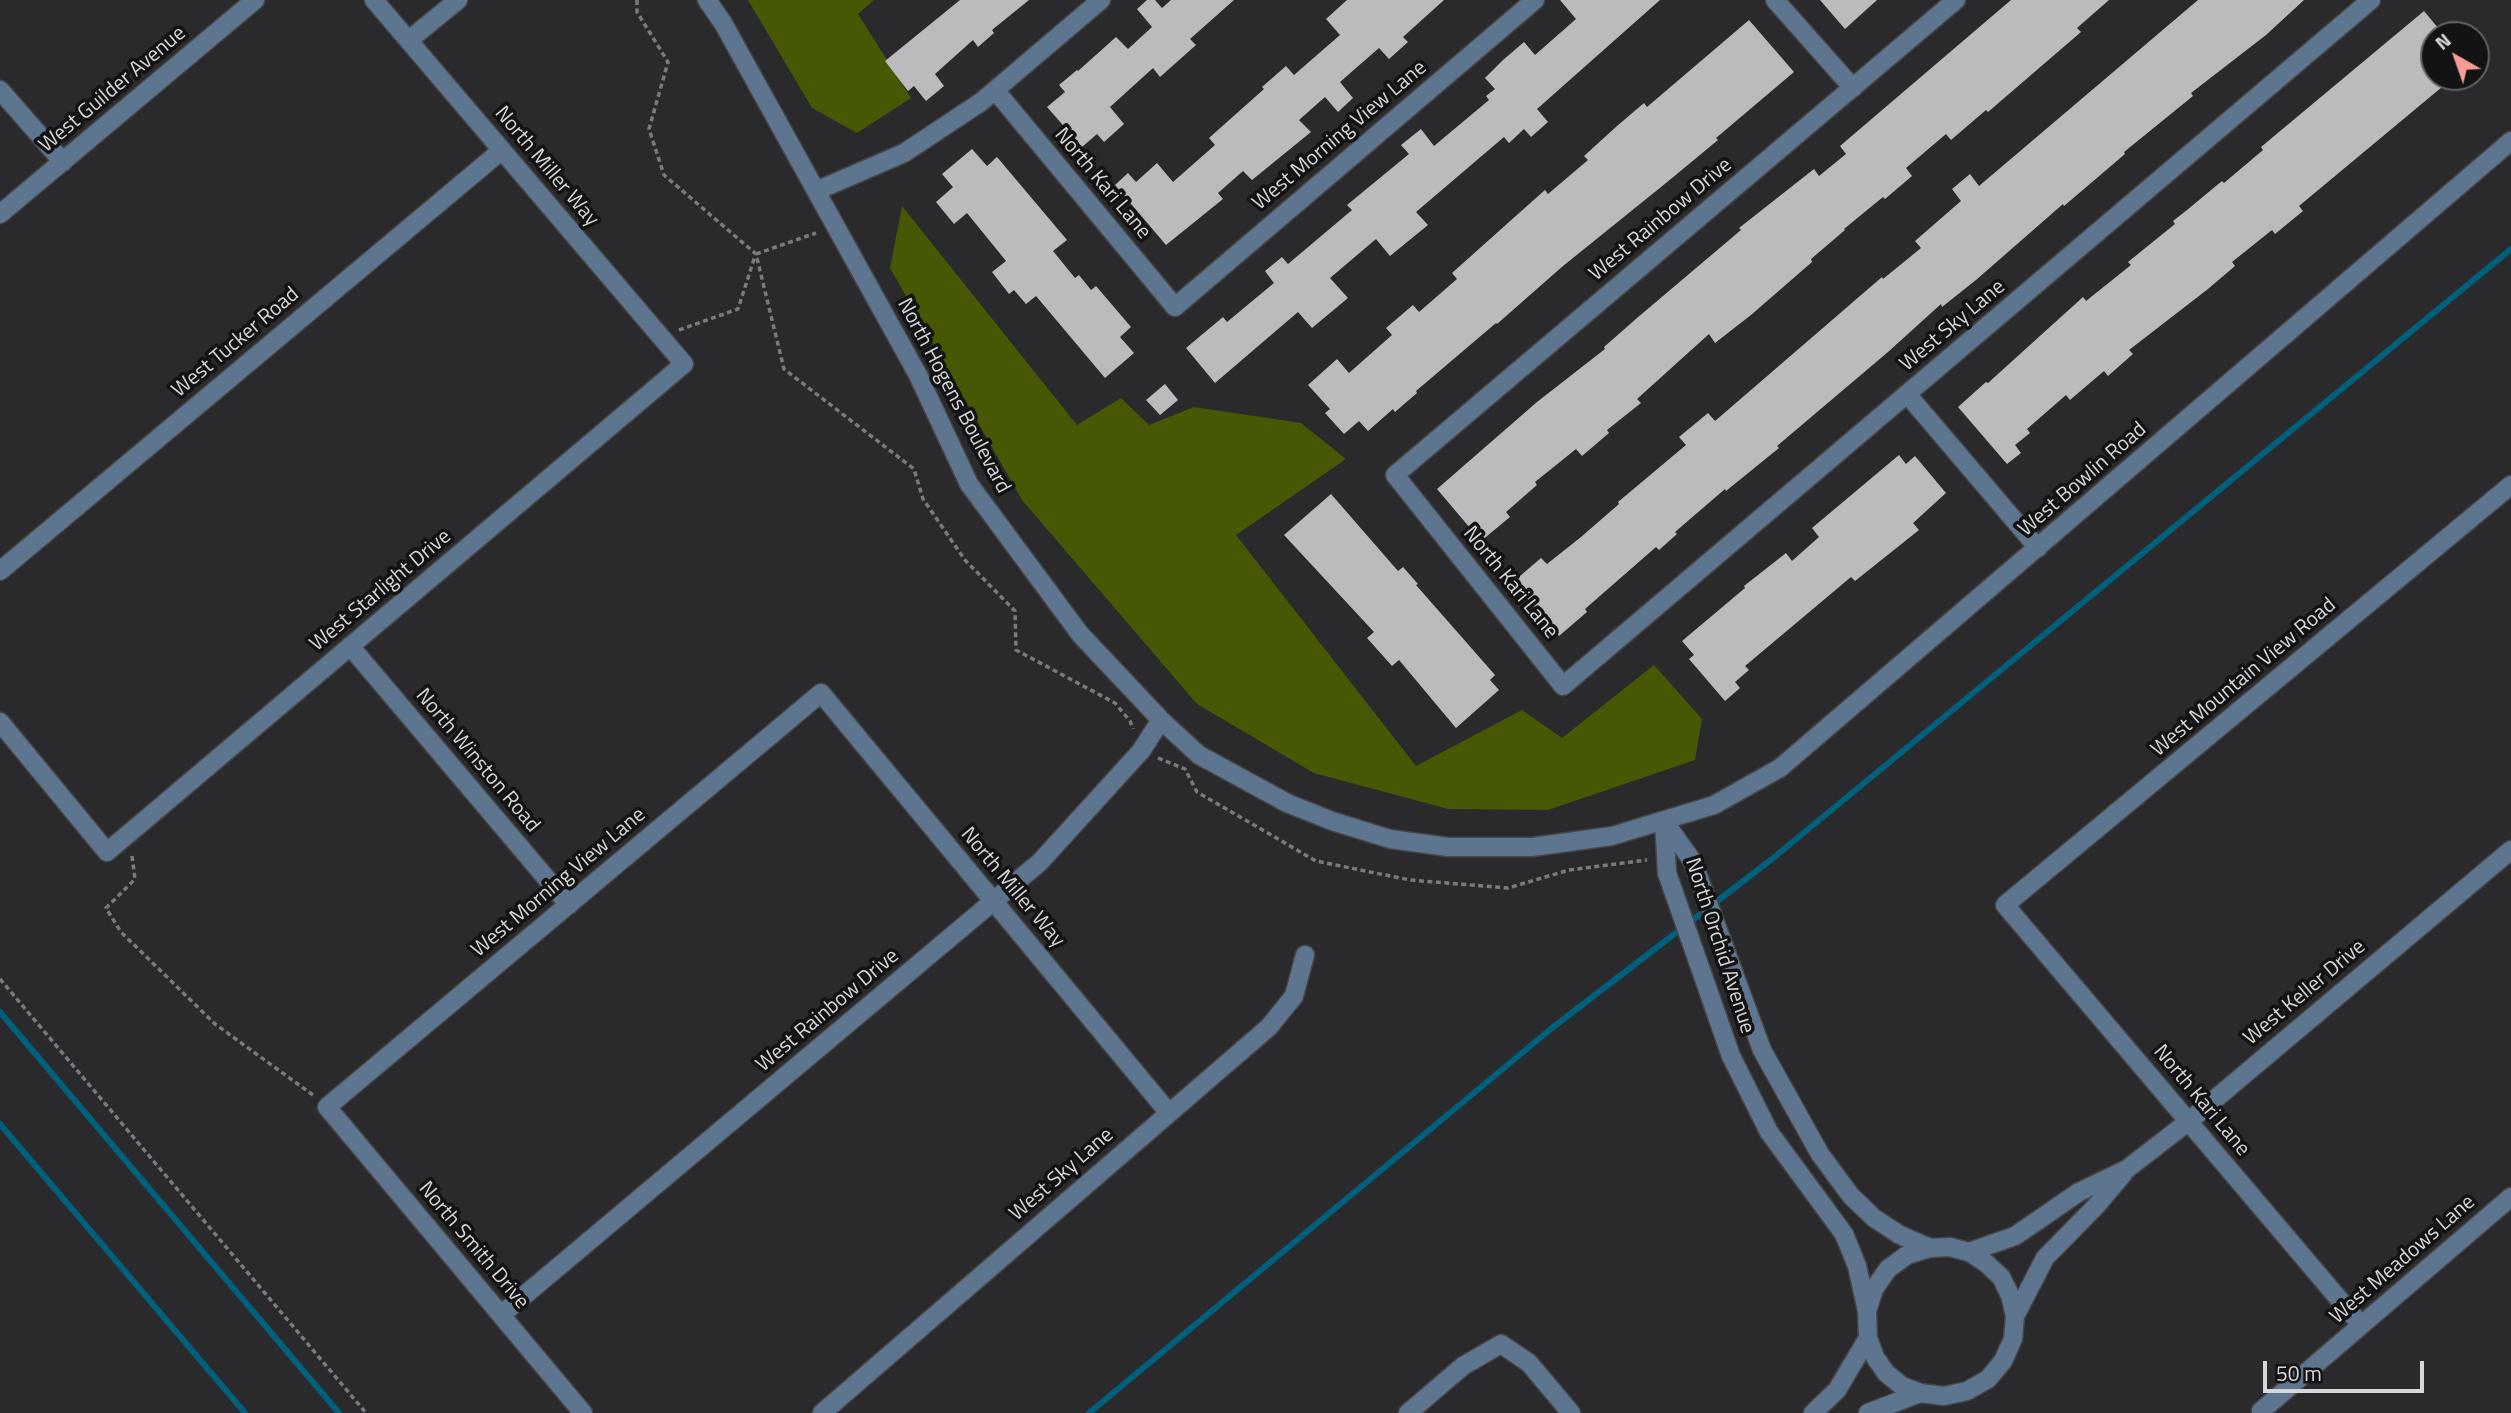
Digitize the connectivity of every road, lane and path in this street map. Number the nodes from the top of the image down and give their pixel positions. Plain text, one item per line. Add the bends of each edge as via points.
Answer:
1 (255, 0) edge
2 (374, 0) edge
3 (458, 0) edge
4 (637, 0) edge
5 (707, 0) edge
6 (1101, 0) edge
7 (1535, 0) edge
8 (1775, 0) edge
9 (1956, 0) edge
10 (2371, 0) edge
11 (409, 40) junction
12 (1853, 88) junction
13 (0, 90) edge
14 (995, 90) junction
15 (2511, 141) edge
16 (502, 150) junction
17 (63, 162) junction
18 (816, 191) junction
19 (0, 215) edge
20 (835, 226) junction
21 (756, 254) junction
22 (1175, 307) joint
23 (661, 337) junction
24 (684, 364) joint
25 (1907, 394) junction
26 (1395, 475) joint
27 (2511, 485) edge
28 (2038, 548) junction
29 (0, 572) edge
30 (350, 646) junction
31 (1563, 686) joint
32 (821, 693) joint
33 (1160, 720) junction
34 (0, 722) edge
35 (1141, 751) junction
36 (1664, 821) junction
37 (113, 847) junction
38 (2511, 850) edge
39 (994, 902) junction
40 (569, 905) junction
41 (2006, 905) joint
42 (1305, 955) dead end
43 (0, 979) edge
44 (327, 1108) junction
45 (1168, 1113) junction
46 (2189, 1121) junction
47 (2127, 1169) junction
48 (2511, 1197) edge
49 (1930, 1248) junction
50 (1969, 1252) junction
51 (1867, 1311) junction
52 (501, 1315) junction
53 (2015, 1316) junction
54 (2361, 1325) junction
55 (1868, 1338) junction
56 (1920, 1393) junction
57 (2261, 1412) edge
58 (366, 1413) edge
59 (583, 1413) edge
60 (822, 1413) edge
61 (1408, 1413) edge
62 (1571, 1413) edge
63 (1813, 1413) edge
64 (1868, 1413) edge

1 - 17 street, West Guilder Avenue
2 - 11 street, North Miller Way
3 - 11 street
4 - 21 path via 637,12 668,62 649,129 664,175
5 - 18 street, North Hogens Boulevard
6 - 14 street
7 - 22 street, West Morning View Lane
8 - 12 street
9 - 12 street, West Rainbow Drive
10 - 25 street, West Sky Lane
11 - 16 street, North Miller Way
12 - 26 street, West Rainbow Drive
13 - 17 street
14 - 18 street via 904,153
14 - 22 street, North Kari Lane
15 - 28 street, West Bowlin Road
16 - 23 street, North Miller Way
16 - 29 street, West Tucker Road
17 - 19 street, West Guilder Avenue
18 - 20 street, North Hogens Boulevard
20 - 21 path
20 - 33 street, North Hogens Boulevard via 918,375 969,484 1080,634
21 - 23 path via 738,309
21 - 35 path via 783,369 914,469 923,499 965,560 1015,611 1016,650 1115,703 1130,721
23 - 24 street, North Miller Way
24 - 30 street, West Starlight Drive
25 - 28 street
25 - 31 street, West Sky Lane
26 - 31 street, North Kari Lane
27 - 41 street, West Mountain View Road
28 - 36 street, West Bowlin Road via 1780,768 1714,805
30 - 37 street, West Starlight Drive
30 - 40 street, North Winston Road
32 - 39 street, North Miller Way
32 - 40 street, West Morning View Lane
33 - 35 street, West Rainbow Drive
33 - 36 street, North Hogens Boulevard via 1199,755 1287,803 1390,839 1448,847 1532,847 1612,836
34 - 37 street
35 - 39 street, West Rainbow Drive via 1040,862
36 - 49 street, North Orchid Avenue via 1693,862 1762,1050 1821,1154 1851,1196 1874,1218 1900,1236
36 - 51 street, North Orchid Avenue via 1667,873 1731,1056 1769,1132 1844,1234
37 - 44 path via 134,858 135,879 106,908 121,932 215,1024
38 - 46 street, West Keller Drive
39 - 45 street, North Miller Way
39 - 52 street, West Rainbow Drive
40 - 44 street, West Morning View Lane
41 - 46 street, North Kari Lane
42 - 45 street, West Sky Lane via 1294,996 1269,1027
43 - 58 path
44 - 52 street, North Smith Drive
45 - 60 street, West Sky Lane
46 - 47 street, West Keller Drive
46 - 54 street, North Kari Lane
47 - 50 street, West Keller Drive via 2079,1192 2015,1236
47 - 53 street, West Keller Drive via 2045,1258
48 - 54 street, West Meadows Lane
49 - 50 street
49 - 51 street via 1907,1255 1888,1269 1874,1289
50 - 53 street via 2001,1278
51 - 55 street
52 - 59 street, North Smith Drive
53 - 56 street via 2013,1339 1988,1379 1967,1391 1944,1396
54 - 57 street, West Meadows Lane
55 - 56 street via 1886,1373
55 - 63 street via 1838,1390
56 - 64 street
61 - 62 street via 1463,1366 1501,1344 1529,1363

